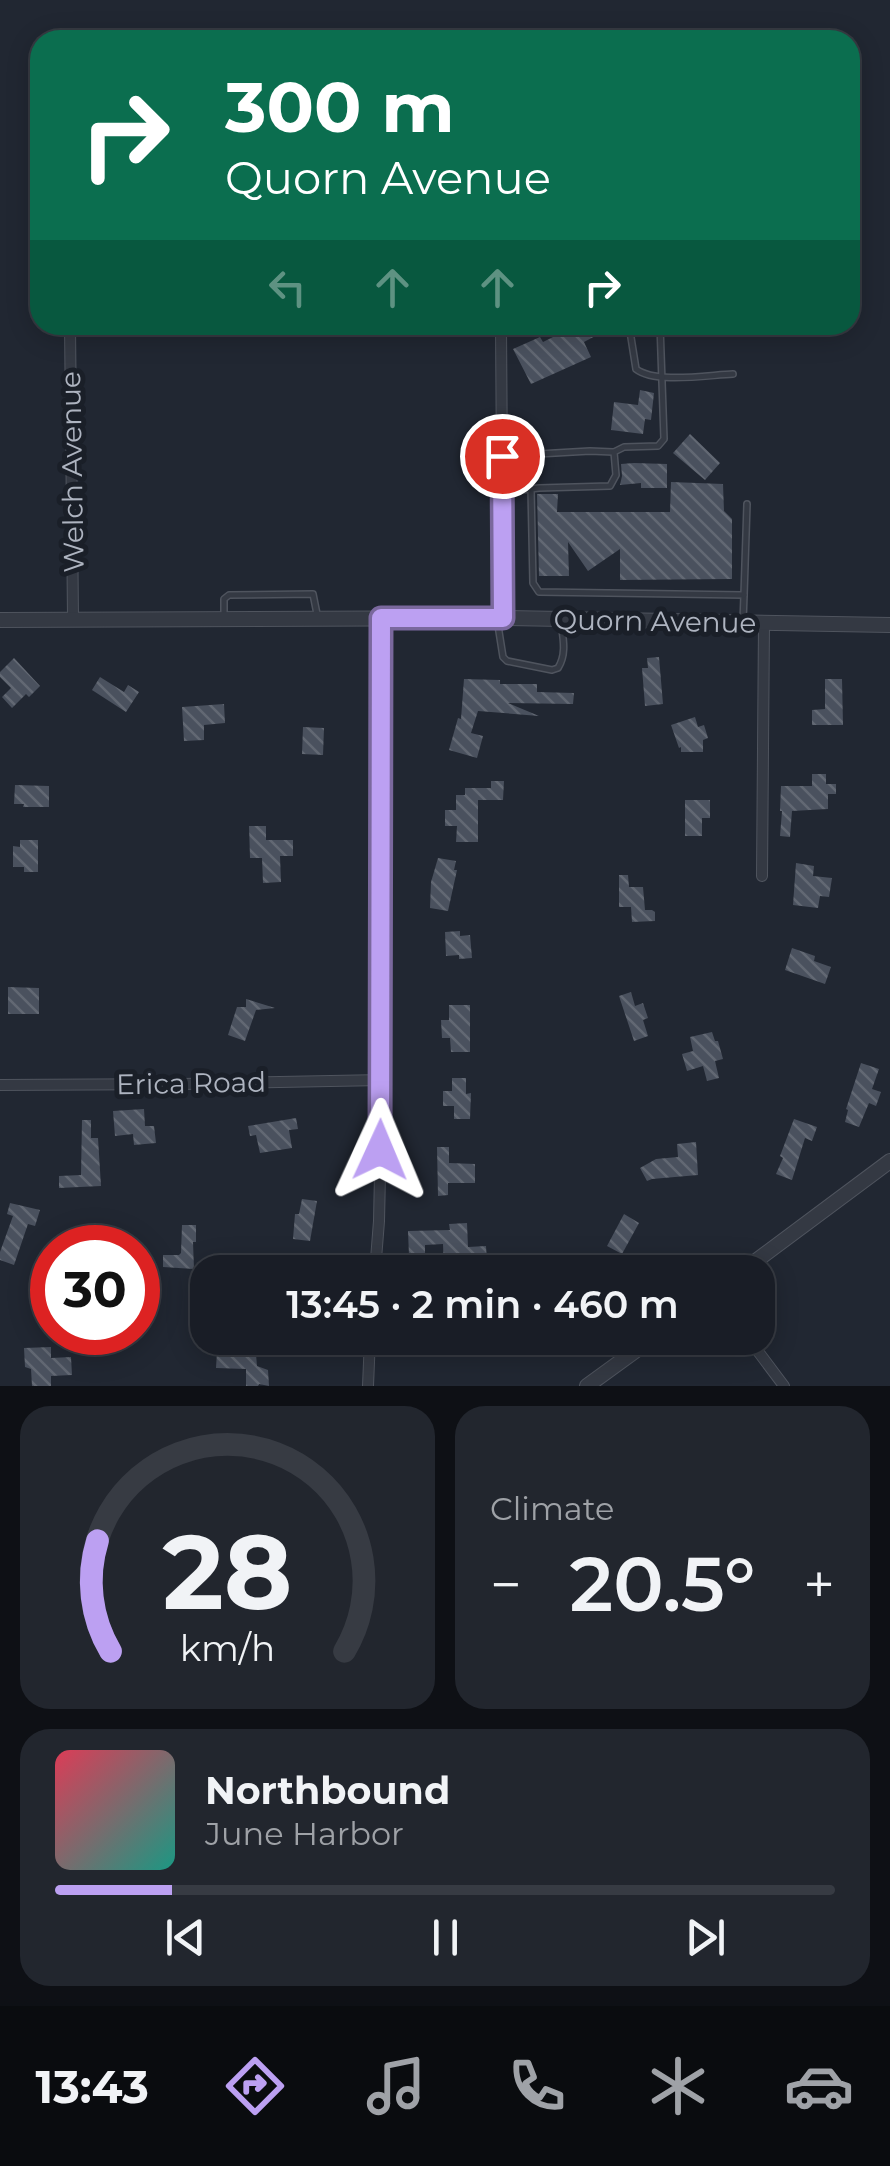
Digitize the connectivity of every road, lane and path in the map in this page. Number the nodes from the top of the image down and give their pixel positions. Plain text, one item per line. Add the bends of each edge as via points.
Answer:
1 (70, 335) edge
2 (500, 335) edge
3 (631, 335) edge
4 (660, 335) edge
5 (732, 374) dead end
6 (662, 377) junction
7 (614, 452) junction
8 (502, 456) junction
9 (531, 488) junction
10 (502, 493) junction
11 (747, 504) dead end
12 (744, 595) junction
13 (74, 618) junction
14 (224, 618) junction
15 (318, 618) junction
16 (381, 618) junction
17 (500, 618) junction
18 (561, 619) junction
19 (0, 620) edge
20 (743, 622) junction
21 (764, 623) junction
22 (890, 624) edge
23 (762, 876) dead end
24 (382, 1080) junction
25 (0, 1085) edge
26 (890, 1161) edge
27 (376, 1255) edge
28 (765, 1255) edge
29 (369, 1355) edge
30 (631, 1355) edge
31 (761, 1355) edge
32 (368, 1386) edge
33 (588, 1386) edge
34 (784, 1386) edge

1 - 13 street, Welch Avenue
2 - 8 street
3 - 6 lane via 636,369
4 - 6 lane
5 - 6 lane
6 - 7 lane via 662,443
7 - 8 lane
7 - 9 lane via 610,486
8 - 10 street
9 - 10 lane
9 - 12 lane via 533,583 539,592
10 - 17 street
11 - 12 lane
12 - 20 lane
13 - 14 street, Quorn Avenue
13 - 19 street, Quorn Avenue
14 - 15 street, Quorn Avenue
14 - 15 lane via 229,594 310,594
15 - 16 street, Quorn Avenue
16 - 17 street, Quorn Avenue
16 - 24 street
17 - 18 street, Quorn Avenue
17 - 18 lane via 507,662 552,670 564,653
18 - 20 street, Quorn Avenue
20 - 21 street, Quorn Avenue
21 - 22 street, Quorn Avenue
21 - 23 street
24 - 25 street, Erica Road
24 - 27 street
26 - 28 street
29 - 32 street
30 - 33 street
31 - 34 street

